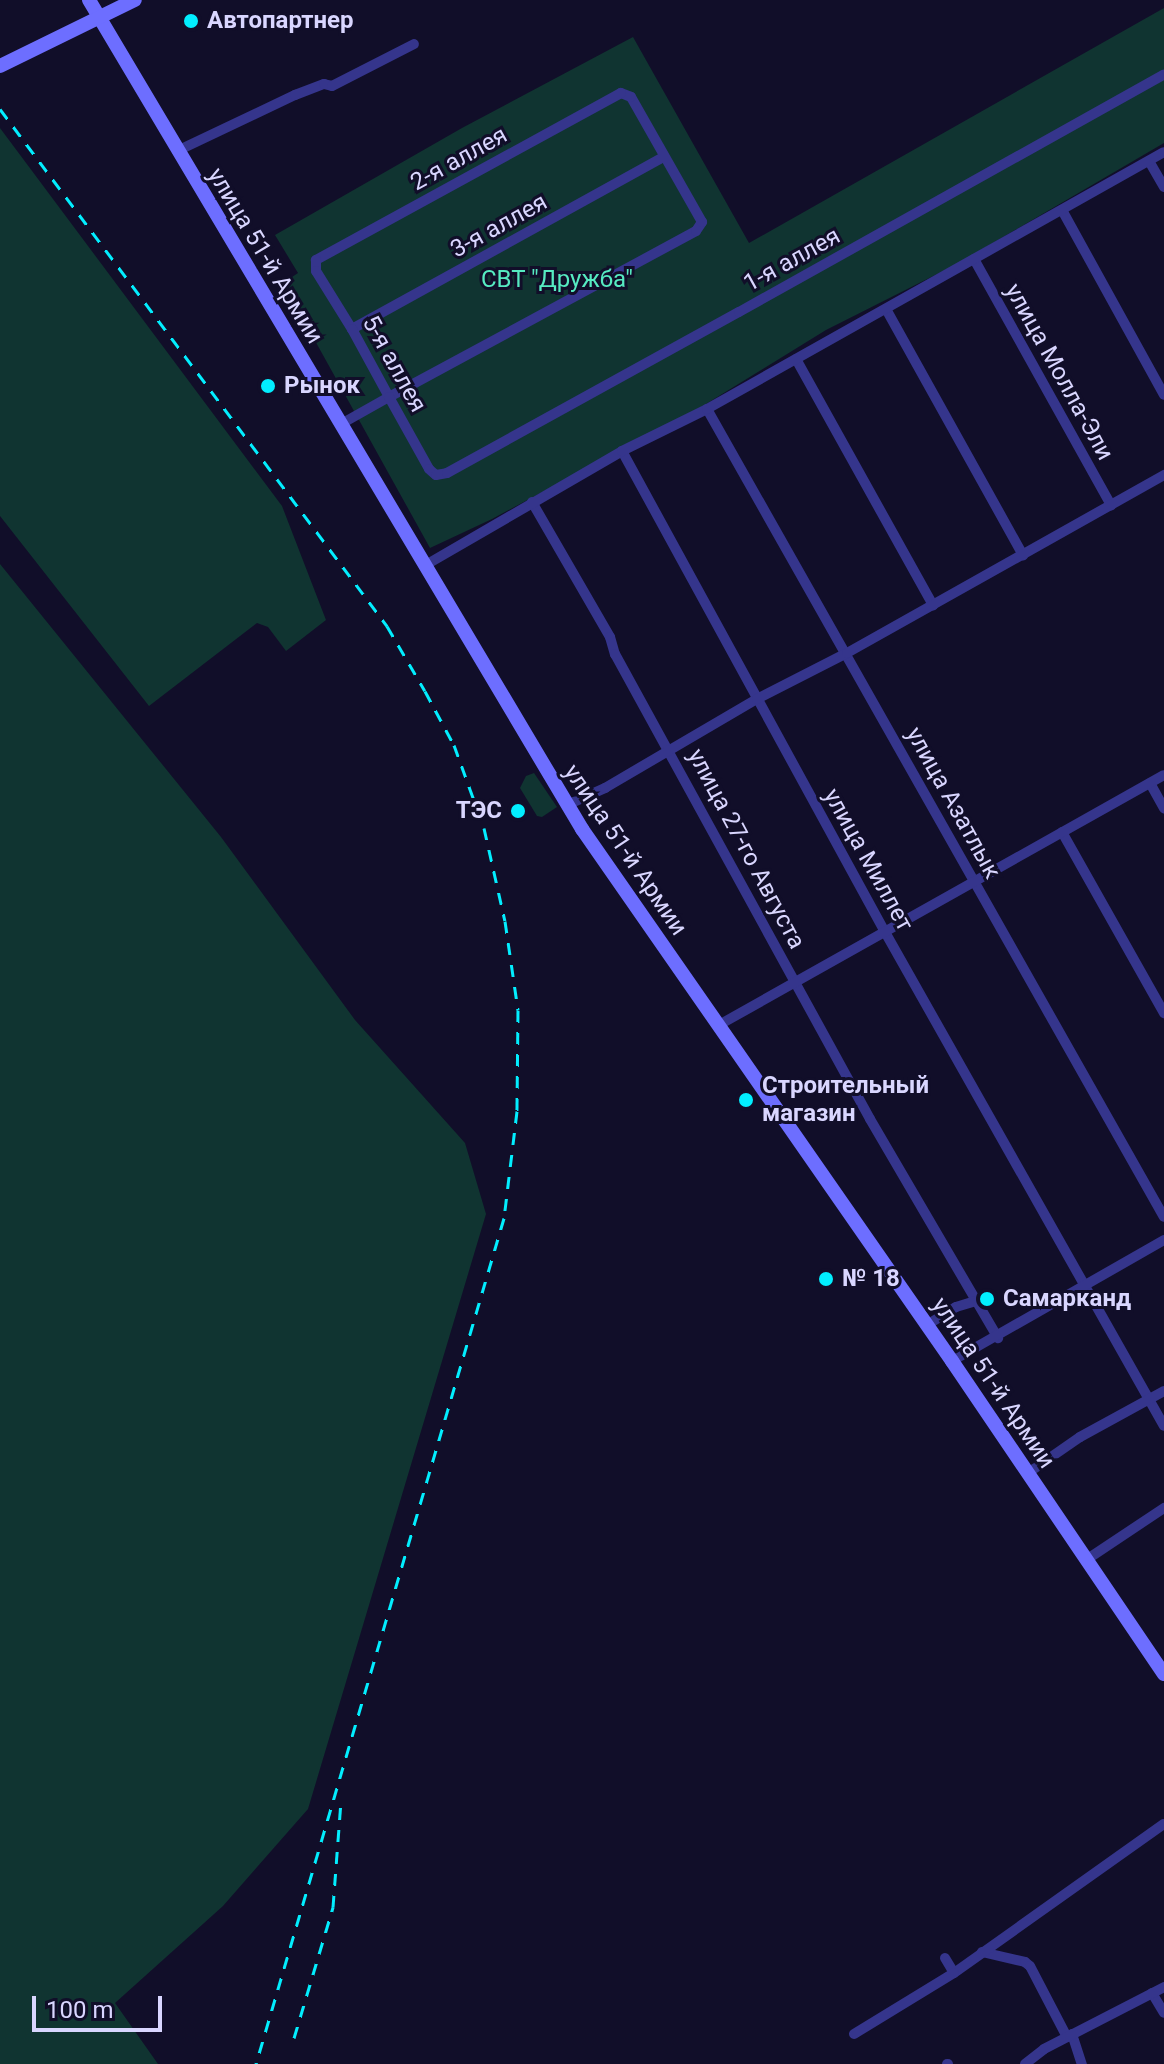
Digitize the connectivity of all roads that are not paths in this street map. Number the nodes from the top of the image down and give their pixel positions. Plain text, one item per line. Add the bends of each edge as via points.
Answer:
1 (89, 0) edge
2 (135, 0) edge
3 (100, 18) junction
4 (414, 44) dead end
5 (0, 66) edge
6 (1164, 74) edge
7 (177, 151) junction
8 (1164, 152) edge
9 (664, 157) junction
10 (1149, 161) junction
11 (1164, 187) edge
12 (1062, 210) junction
13 (974, 259) junction
14 (316, 271) joint
15 (886, 309) junction
16 (352, 329) junction
17 (796, 359) junction
18 (1164, 395) edge
19 (389, 397) junction
20 (707, 409) junction
21 (341, 424) junction
22 (622, 451) junction
23 (436, 475) joint
24 (1164, 475) edge
25 (532, 502) junction
26 (1111, 505) junction
27 (1023, 555) junction
28 (424, 566) junction
29 (933, 605) junction
30 (847, 653) junction
31 (757, 699) junction
32 (669, 749) junction
33 (1164, 775) edge
34 (1150, 783) junction
35 (567, 805) junction
36 (1164, 808) edge
37 (1062, 832) junction
38 (973, 882) junction
39 (885, 932) junction
40 (795, 982) junction
41 (1164, 1013) edge
42 (719, 1025) junction
43 (1164, 1217) edge
44 (1164, 1240) edge
45 (1085, 1283) junction
46 (976, 1301) junction
47 (927, 1325) junction
48 (998, 1338) junction
49 (952, 1361) junction
50 (1164, 1391) edge
51 (1149, 1399) junction
52 (1164, 1426) edge
53 (1028, 1473) junction
54 (1164, 1508) edge
55 (1086, 1560) junction
56 (1164, 1674) edge
57 (1164, 1824) edge
58 (982, 1952) junction
59 (945, 1958) dead end
60 (954, 1973) junction
61 (1164, 1987) edge
62 (1152, 1993) junction
63 (1164, 2013) edge
64 (854, 2034) dead end
65 (1069, 2035) junction
66 (1025, 2064) edge
67 (1082, 2064) edge

1 - 3 main road, улица 51-й Армии
2 - 3 main road
3 - 5 main road
3 - 7 main road, улица 51-й Армии
4 - 7 street via 332,86 295,95
6 - 23 street, 1-я аллея
7 - 21 main road, улица 51-й Армии
8 - 10 street
9 - 14 street, 2-я аллея via 631,97 621,93 324,255 316,260
9 - 16 street, 3-я аллея
9 - 19 street via 702,222 696,231
10 - 11 street
10 - 12 street
12 - 13 street
12 - 18 street
13 - 15 street
13 - 26 street, улица Молла-Эли
14 - 16 street, 5-я аллея
15 - 17 street
15 - 27 street
16 - 19 street, 5-я аллея
17 - 20 street
17 - 29 street
19 - 21 street
19 - 23 street, 5-я аллея
20 - 22 street
20 - 30 street, улица Азатлык
21 - 28 main road, улица 51-й Армии
22 - 25 street
22 - 31 street, улица Миллет
24 - 26 street
25 - 28 street
25 - 32 street, улица 27-го Августа
26 - 27 street
27 - 29 street
28 - 35 main road, улица 51-й Армии
29 - 30 street
30 - 31 street
30 - 38 street, улица Азатлык
31 - 32 street
31 - 39 street, улица Миллет
32 - 35 street
32 - 40 street, улица 27-го Августа
33 - 34 street
34 - 36 street
34 - 37 street
35 - 42 main road, улица 51-й Армии
37 - 38 street
37 - 41 street
38 - 39 street
38 - 43 street, улица Азатлык
39 - 40 street
39 - 45 street, улица Миллет
40 - 42 street
40 - 46 street, улица 27-го Августа
42 - 47 main road, улица 51-й Армии
44 - 45 street
45 - 48 street
45 - 51 street, улица Миллет
46 - 47 street
46 - 48 street, улица 27-го Августа
47 - 49 main road, улица 51-й Армии
48 - 49 street
49 - 53 main road, улица 51-й Армии
50 - 51 street
51 - 52 street, улица Миллет
51 - 53 street
53 - 55 main road, улица 51-й Армии
54 - 55 street
55 - 56 main road, улица 51-й Армии
57 - 58 street
58 - 60 street
58 - 65 street via 1030,1966
59 - 60 street
60 - 64 street
61 - 62 street
62 - 63 street
62 - 65 street
65 - 66 street
65 - 67 street

